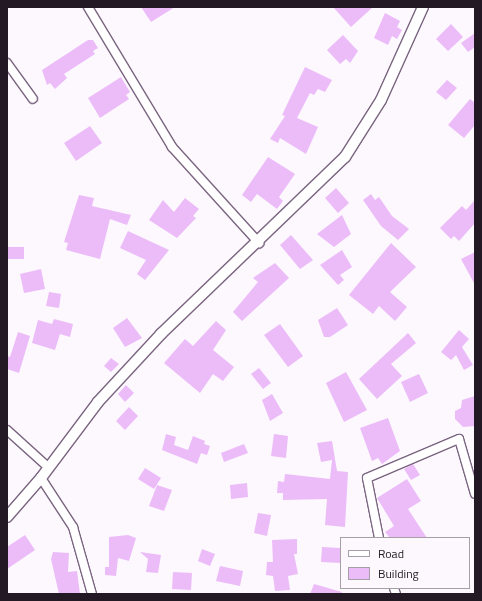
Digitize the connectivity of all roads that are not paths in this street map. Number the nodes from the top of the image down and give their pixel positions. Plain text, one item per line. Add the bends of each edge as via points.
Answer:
1 (88, 7) edge
2 (423, 7) edge
3 (7, 63) edge
4 (34, 99) dead end
5 (259, 243) junction
6 (7, 430) edge
7 (48, 466) junction
8 (41, 478) junction
9 (475, 494) edge
10 (7, 517) edge
11 (379, 537) edge
12 (92, 594) edge

1 - 5 street via 172,147
2 - 5 street via 381,100 345,157
3 - 4 street
5 - 7 street via 156,340 98,402
6 - 7 street
7 - 8 street
8 - 10 street
8 - 12 street via 73,527
9 - 11 street via 459,439 367,478

